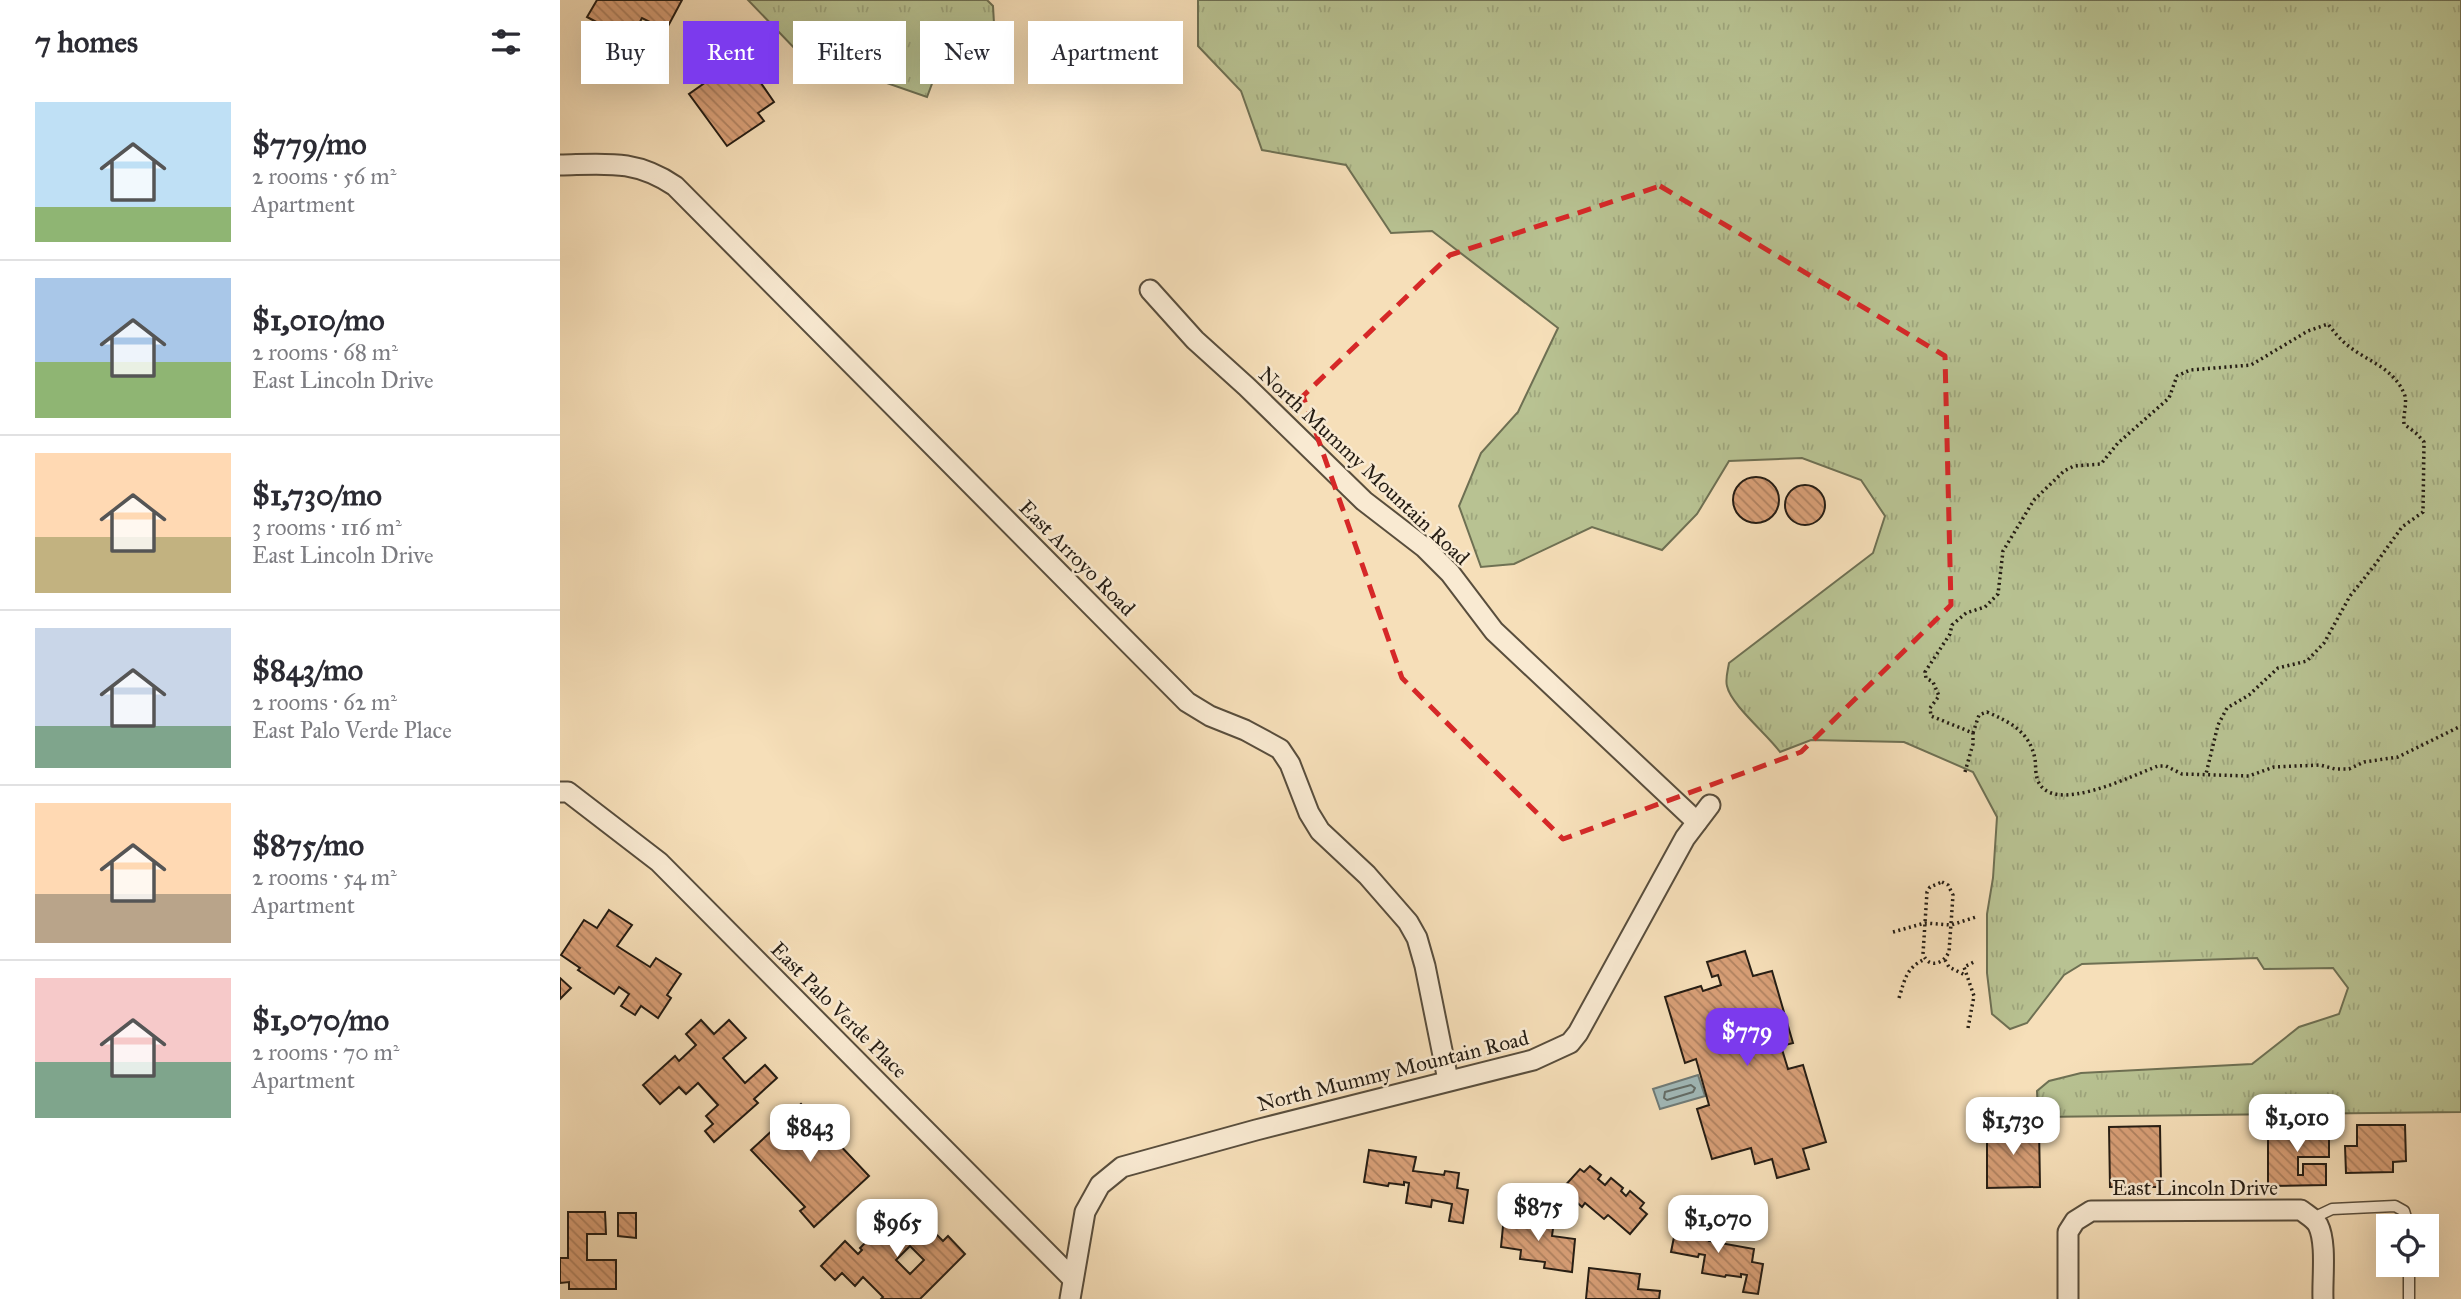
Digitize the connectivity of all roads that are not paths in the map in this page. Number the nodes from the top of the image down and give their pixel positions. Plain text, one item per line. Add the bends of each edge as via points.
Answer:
1 (560, 165) edge
2 (1150, 290) dead end
3 (560, 792) edge
4 (1710, 805) dead end
5 (1697, 822) junction
6 (1448, 1080) junction
7 (2405, 1214) edge
8 (2313, 1218) junction
9 (2409, 1277) edge
10 (1073, 1279) junction
11 (1070, 1299) edge
12 (2068, 1299) edge
13 (2323, 1299) edge
14 (2409, 1299) edge

1 - 6 street, East Arroyo Road via 624,165 644,169 675,186 1187,702 1280,749 1320,831 1382,891 1417,938
2 - 5 street, North Mummy Mountain Road via 1195,340 1364,501 1425,548 1494,631
3 - 10 street, East Palo Verde Place via 568,792 659,862
4 - 5 street, North Mummy Mountain Road
5 - 6 street, North Mummy Mountain Road via 1570,1043 1533,1060
6 - 10 street, North Mummy Mountain Road via 1122,1167 1100,1185 1085,1212
7 - 8 lane via 2395,1206 2332,1209
8 - 12 street, East Lincoln Drive via 2301,1210 2091,1211 2067,1232
8 - 13 street via 2322,1243
9 - 14 lane
10 - 11 street, North Mummy Mountain Road

